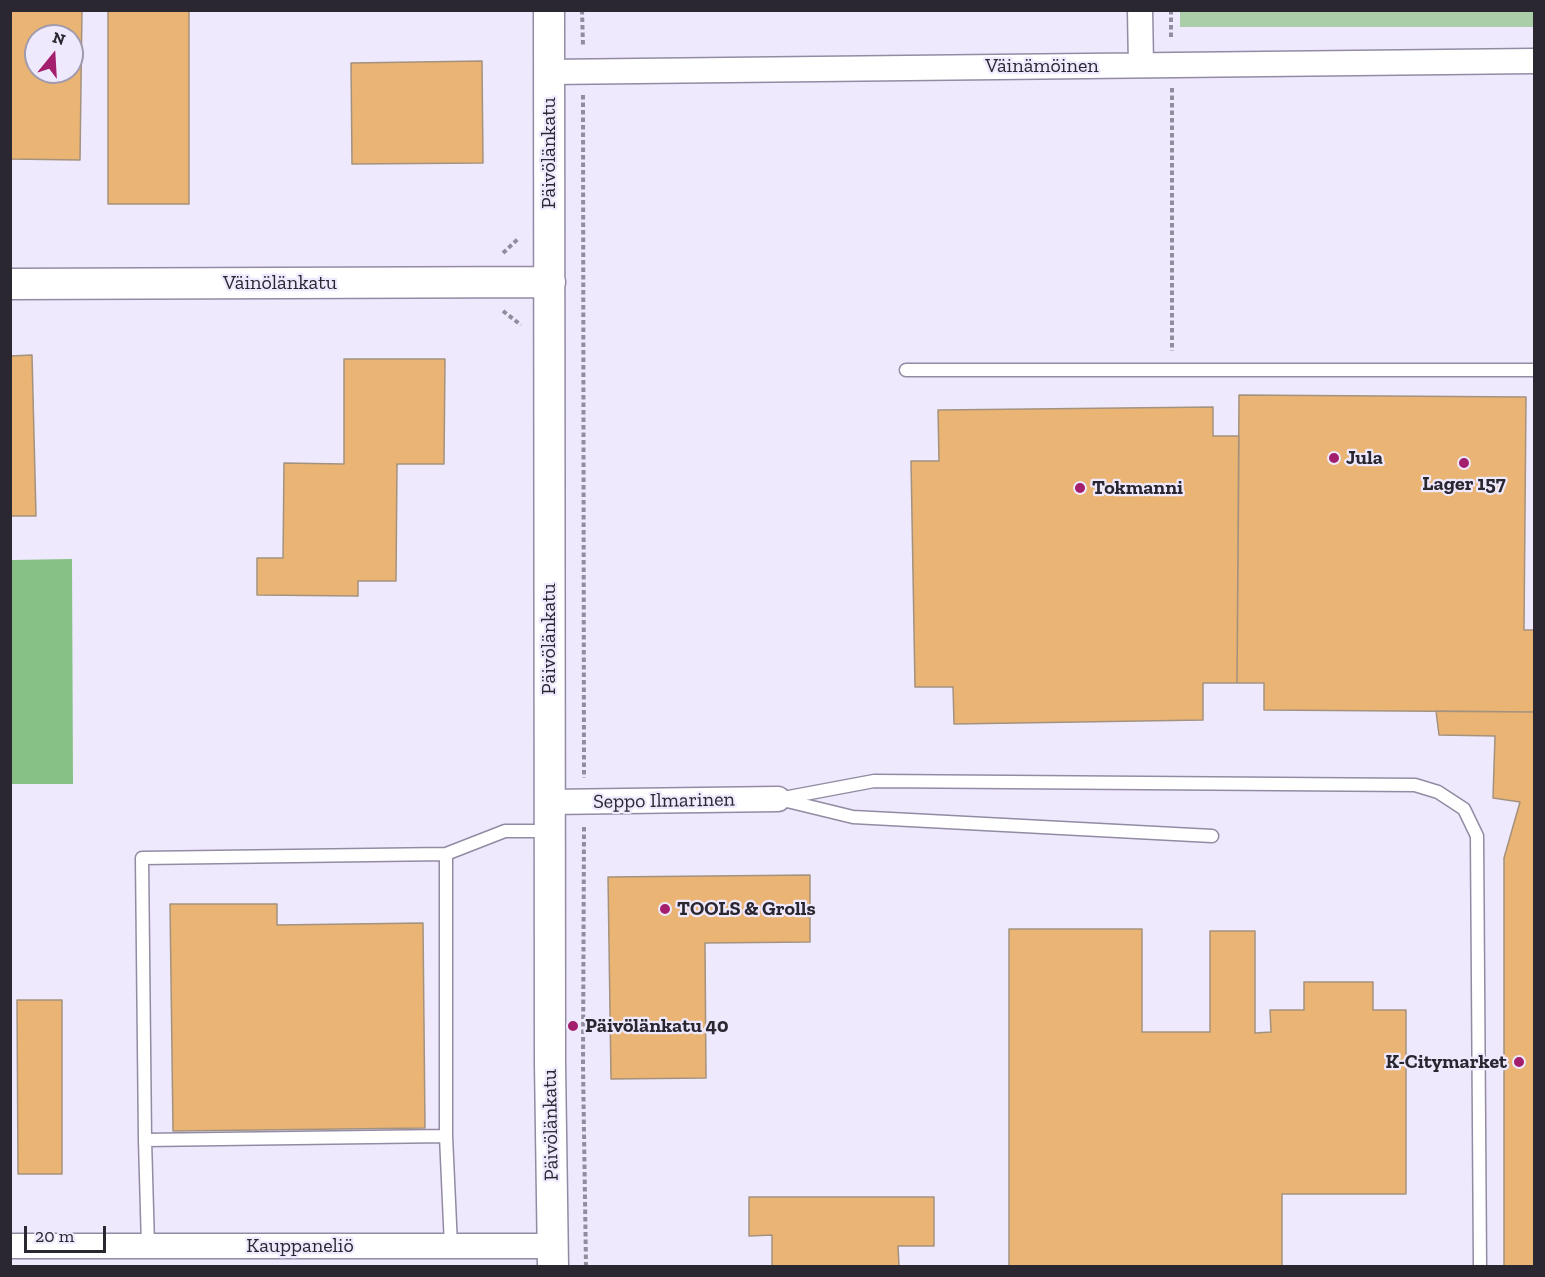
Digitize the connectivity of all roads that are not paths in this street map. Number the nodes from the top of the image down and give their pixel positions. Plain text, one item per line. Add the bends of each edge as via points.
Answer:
1 (549, 10) edge
2 (1140, 10) edge
3 (1534, 61) edge
4 (1141, 65) junction
5 (549, 72) junction
6 (550, 282) junction
7 (10, 284) edge
8 (906, 370) dead end
9 (1534, 370) edge
10 (778, 799) junction
11 (550, 817) junction
12 (1212, 836) dead end
13 (446, 854) junction
14 (446, 1136) junction
15 (145, 1140) junction
16 (10, 1246) edge
17 (148, 1246) junction
18 (451, 1246) junction
19 (553, 1256) edge
20 (1480, 1266) edge

1 - 5 street, Päivölänkatu
2 - 4 street
3 - 4 street, Väinämöinen
4 - 5 street, Väinämöinen
5 - 6 street, Päivölänkatu
6 - 7 street, Väinölänkatu
6 - 11 street, Päivölänkatu
8 - 9 lane
10 - 11 street, Seppo Ilmarinen via 584,803
10 - 12 lane via 853,817
10 - 20 lane via 874,781 1415,784 1438,792 1464,809 1477,836
11 - 13 lane
11 - 19 street, Päivölänkatu
13 - 14 lane
13 - 15 lane via 142,858
14 - 15 lane
14 - 18 lane
15 - 17 lane
16 - 17 street, Kauppaneliö
17 - 18 street, Kauppaneliö
18 - 19 street, Kauppaneliö

